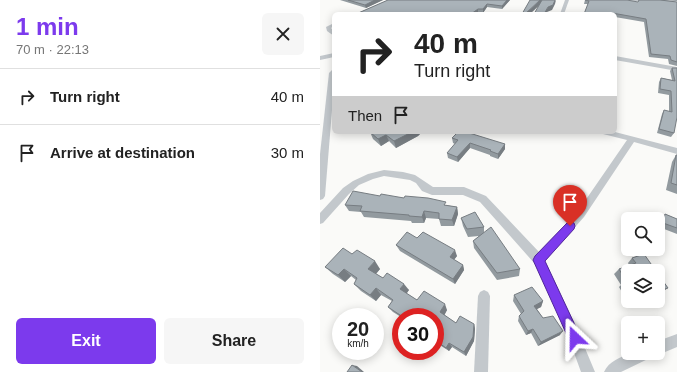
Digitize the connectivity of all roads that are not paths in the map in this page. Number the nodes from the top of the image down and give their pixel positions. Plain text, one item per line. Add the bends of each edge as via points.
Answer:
1 (568, 0) edge
2 (629, 0) edge
3 (638, 0) edge
4 (646, 0) edge
5 (563, 12) edge
6 (332, 25) edge
7 (332, 32) edge
8 (332, 55) edge
9 (320, 58) edge
10 (617, 58) edge
11 (677, 69) edge
12 (332, 73) edge
13 (613, 134) edge
14 (632, 139) junction
15 (677, 151) edge
16 (320, 196) edge
17 (320, 220) edge
18 (539, 260) junction
19 (484, 296) dead end
20 (677, 340) edge
21 (665, 345) edge
22 (630, 360) edge
23 (481, 372) edge
24 (588, 372) edge
25 (611, 372) edge

1 - 5 street
2 - 3 street
3 - 4 street
6 - 7 street via 328,27
8 - 9 street
10 - 11 street
12 - 16 street
13 - 14 street
14 - 15 street
14 - 18 street via 581,214
17 - 18 street via 356,183 384,173 403,174 419,181 432,191 464,191 484,199
18 - 24 street
19 - 23 street
20 - 21 street
22 - 25 street

